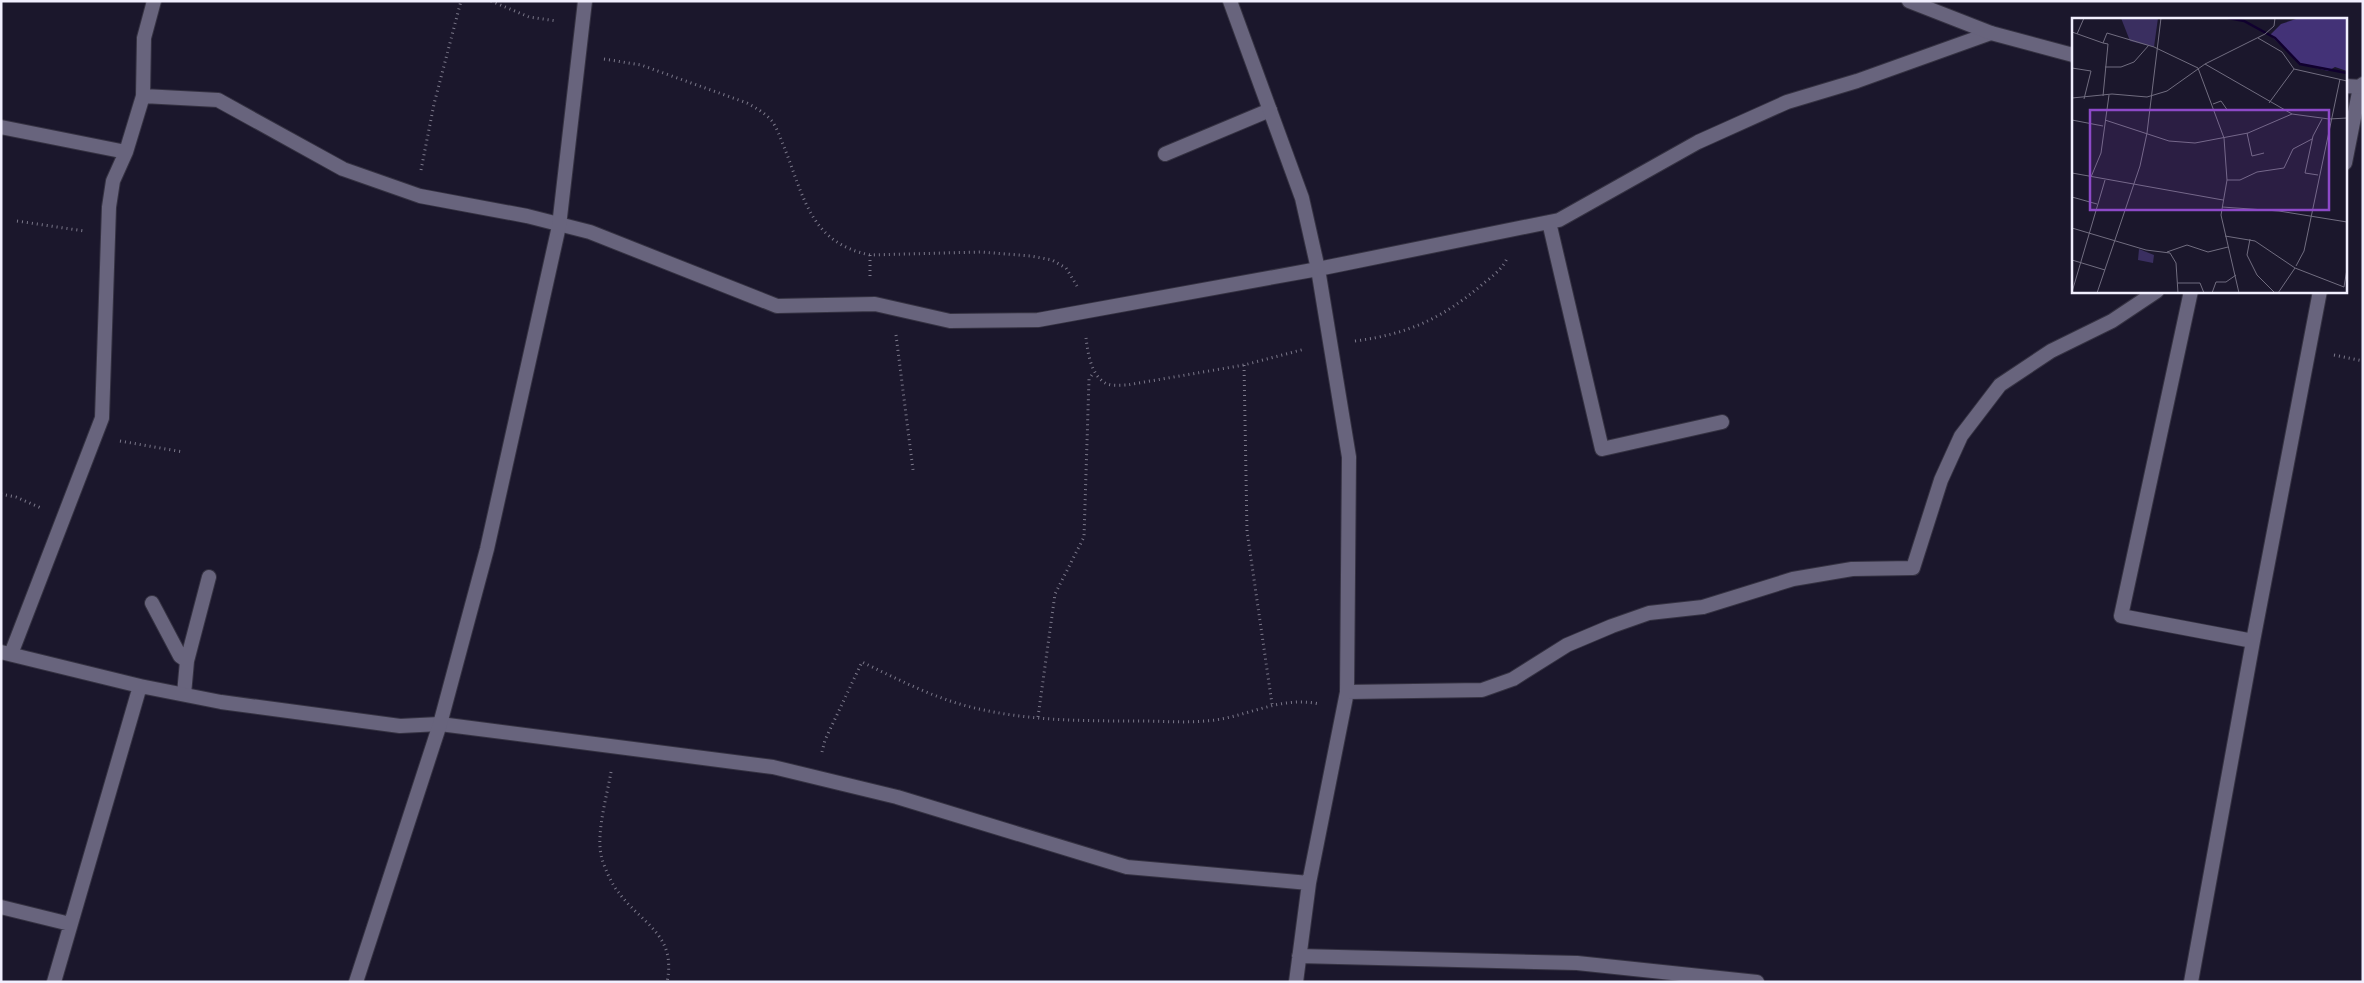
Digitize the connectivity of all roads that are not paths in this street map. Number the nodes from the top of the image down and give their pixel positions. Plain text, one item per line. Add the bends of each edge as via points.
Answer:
1 (154, 1) edge
2 (584, 1) edge
3 (1230, 1) edge
4 (1909, 1) edge
5 (1991, 34) junction
6 (2072, 55) edge
7 (2346, 86) edge
8 (2362, 86) edge
9 (143, 96) junction
10 (1270, 110) junction
11 (1, 127) edge
12 (126, 152) junction
13 (1164, 154) dead end
14 (2346, 158) edge
15 (1549, 222) junction
16 (559, 226) junction
17 (1318, 269) junction
18 (2156, 292) edge
19 (2191, 292) edge
20 (2320, 292) edge
21 (1722, 422) dead end
22 (209, 577) dead end
23 (152, 603) dead end
24 (2253, 641) junction
25 (6, 653) edge
26 (188, 661) junction
27 (140, 686) junction
28 (1347, 692) junction
29 (184, 694) junction
30 (440, 724) junction
31 (1309, 883) junction
32 (1, 906) edge
33 (70, 924) junction
34 (1299, 956) junction
35 (54, 982) edge
36 (356, 982) edge
37 (1296, 982) edge
38 (1757, 982) edge
39 (2191, 982) edge

1 - 9 street via 144,38
2 - 16 street
3 - 10 street
4 - 5 street
5 - 6 street
5 - 15 street via 1787,102 1698,142 1559,220
7 - 8 street
8 - 14 street
9 - 12 street
9 - 16 street via 218,100 342,169 416,195 527,216
10 - 13 street
10 - 17 street via 1302,198
11 - 12 street
12 - 25 street via 113,181 109,207 102,418
15 - 17 street
15 - 21 street via 1602,449
16 - 17 street via 590,232 777,306 875,304 950,321 1038,320
16 - 30 street via 487,549
17 - 28 street via 1349,457
18 - 28 street via 2112,321 2051,351 2000,385 1961,436 1941,480 1913,568 1852,569 1793,579 1703,607 1649,613 1566,645 1513,679 1482,690
19 - 24 street via 2121,616
20 - 24 street
22 - 26 street
23 - 26 street via 180,656
24 - 39 street
25 - 27 street
26 - 29 street
27 - 29 street
27 - 33 street
28 - 31 street
29 - 30 street via 400,726
30 - 31 street via 773,767 897,797 1127,867
30 - 36 street
31 - 34 street
32 - 33 street
33 - 35 street
34 - 37 street
34 - 38 street via 1578,963

